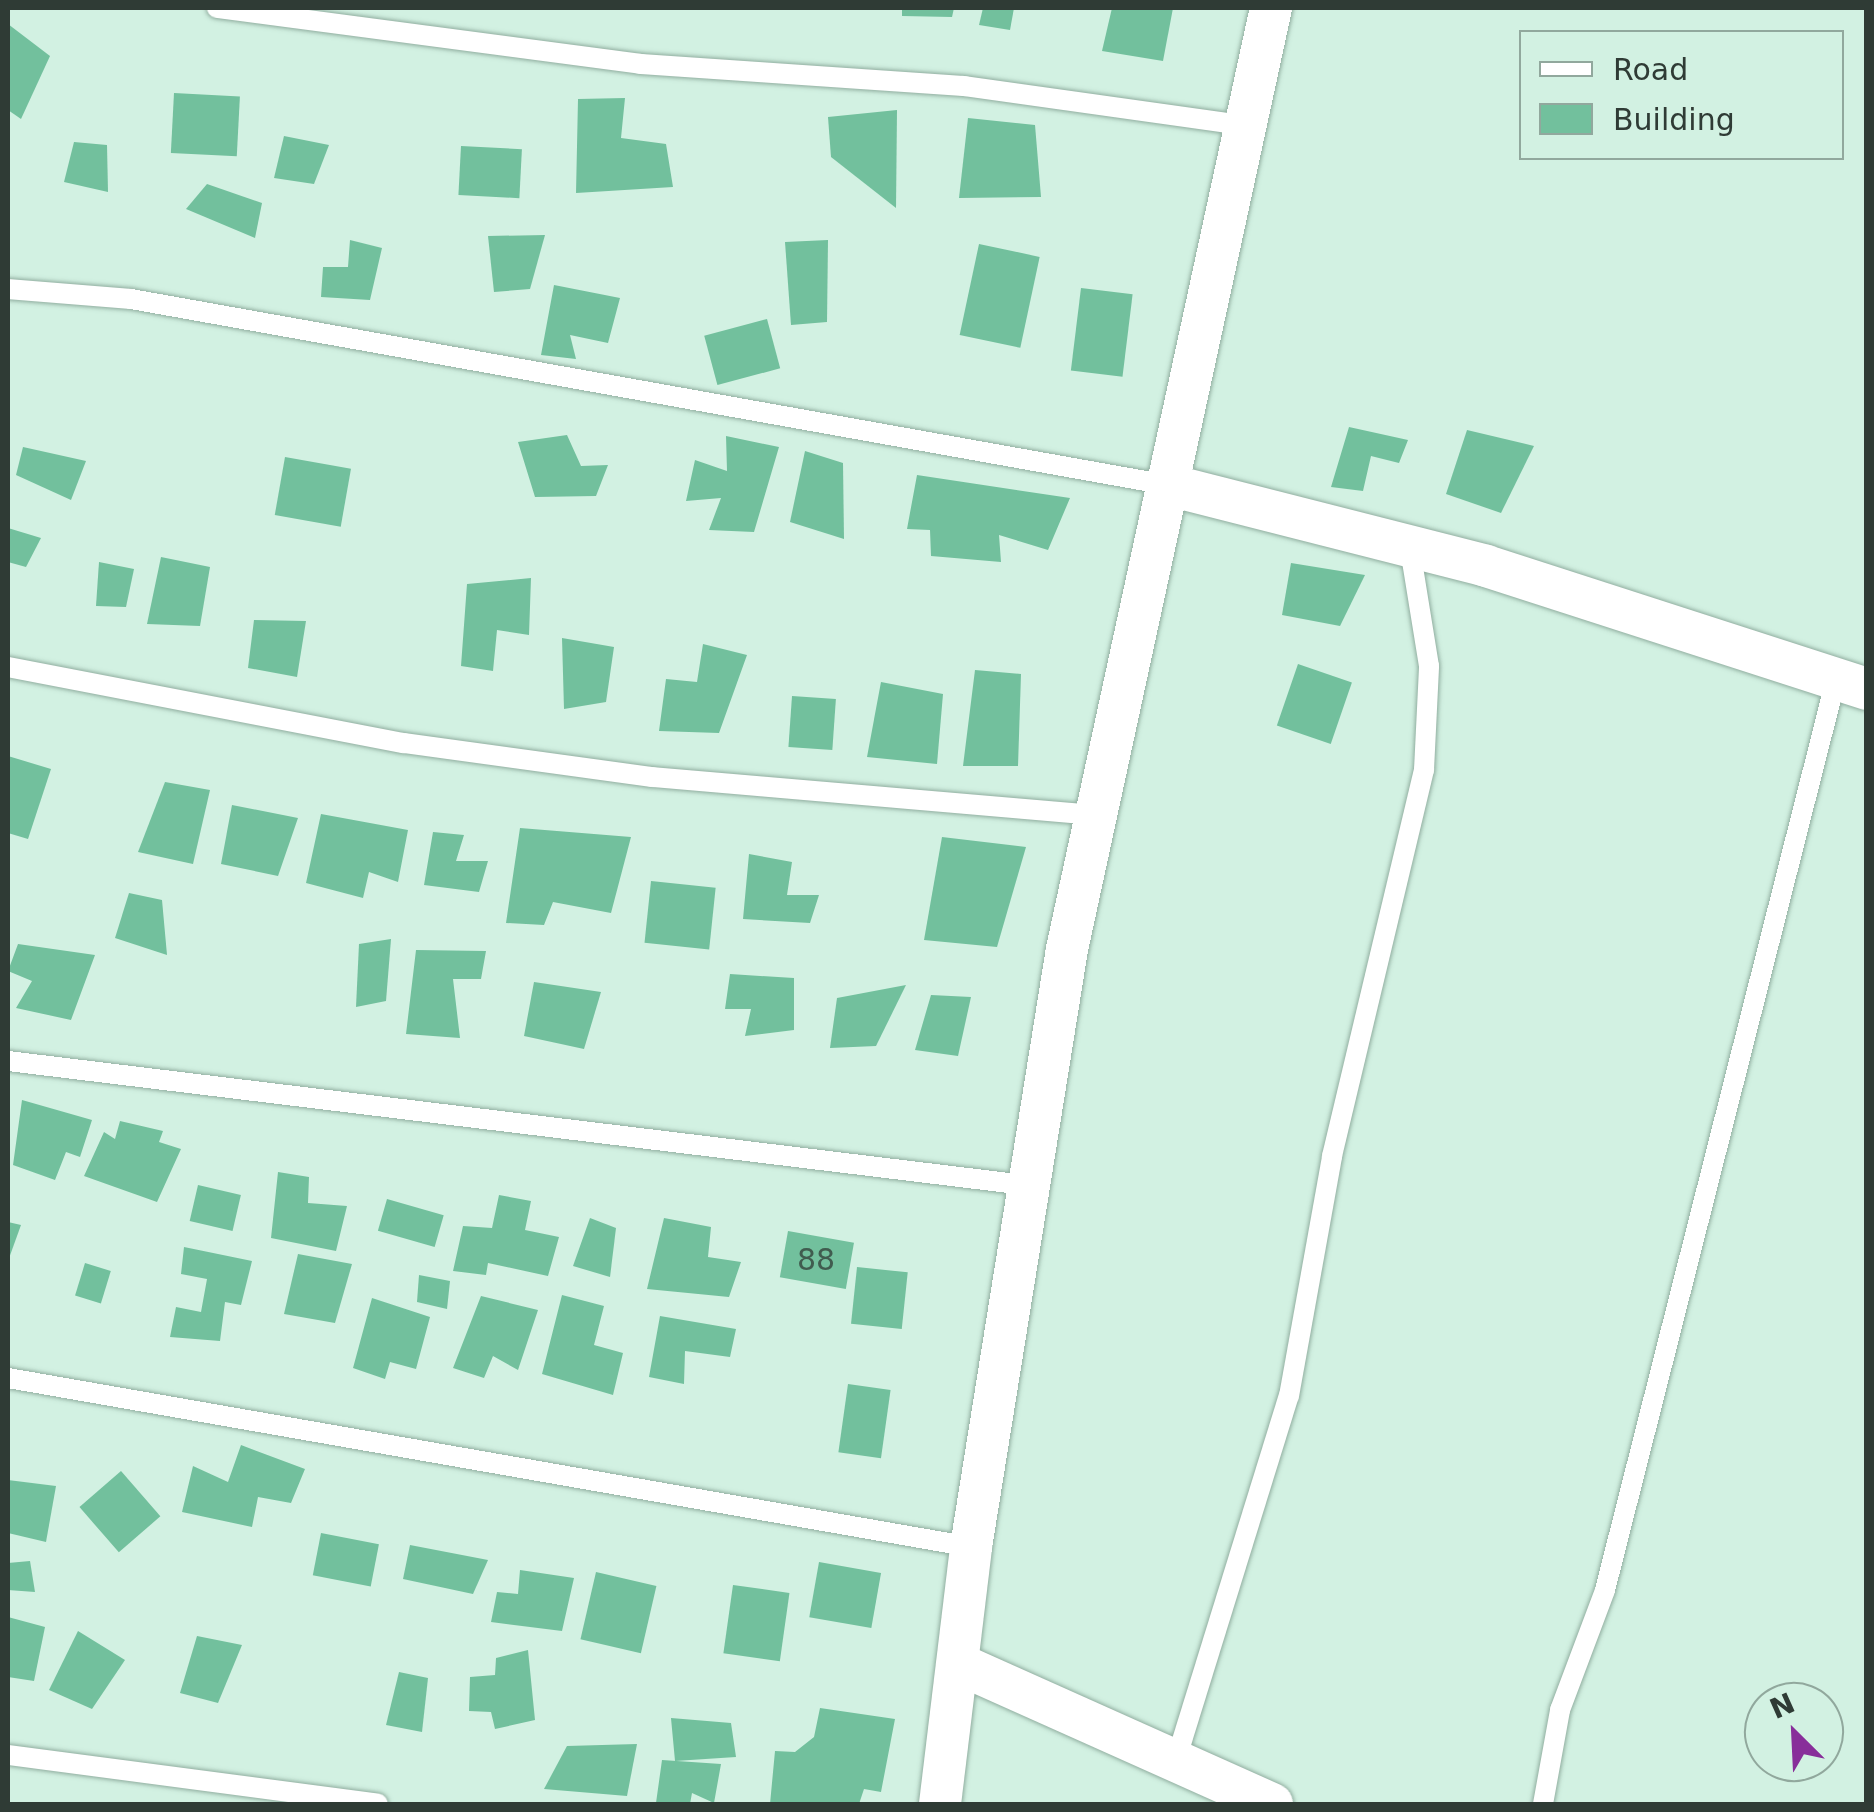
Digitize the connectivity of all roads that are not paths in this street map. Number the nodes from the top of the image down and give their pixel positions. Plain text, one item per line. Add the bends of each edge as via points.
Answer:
1 (217, 8) edge
2 (1271, 8) edge
3 (1247, 126) junction
4 (8, 289) edge
5 (1173, 486) junction
6 (1410, 549) junction
7 (8, 668) edge
8 (1852, 684) edge
9 (1094, 815) junction
10 (8, 1061) edge
11 (1025, 1185) junction
12 (8, 1378) edge
13 (971, 1547) junction
14 (959, 1664) junction
15 (8, 1755) edge
16 (1176, 1760) junction
17 (378, 1804) edge
18 (940, 1804) edge
19 (1272, 1804) edge
20 (1543, 1804) edge

1 - 3 lane via 640,64 964,86
2 - 3 street
3 - 5 street
4 - 5 lane via 131,299
5 - 6 street
5 - 9 street
6 - 8 street
6 - 16 lane via 1429,666 1424,770 1336,1138 1289,1396
7 - 9 lane via 404,743 633,774
8 - 20 lane via 1604,1590 1560,1710
9 - 11 street
10 - 11 lane
11 - 13 street
12 - 13 lane
13 - 14 street
14 - 16 street
14 - 18 street
15 - 17 lane
16 - 19 street

